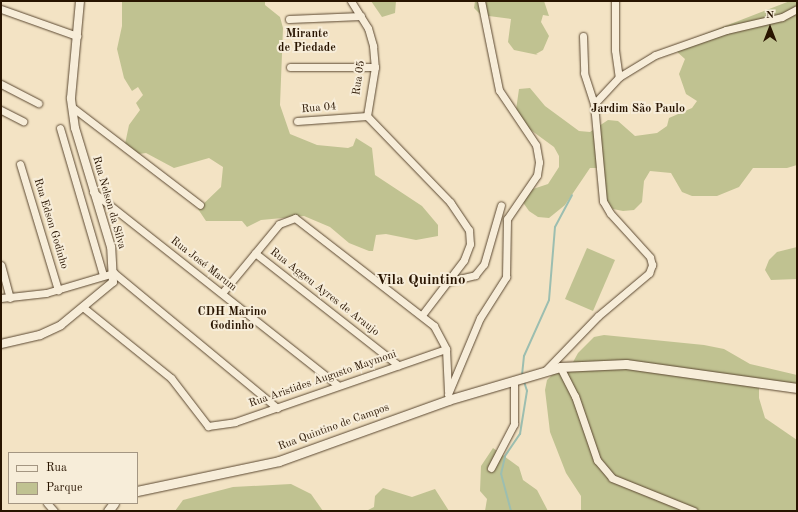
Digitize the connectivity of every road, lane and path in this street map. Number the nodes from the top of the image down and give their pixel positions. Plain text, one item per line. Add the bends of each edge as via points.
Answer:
1 (80, 1) edge
2 (351, 1) edge
3 (481, 1) edge
4 (615, 1) edge
5 (1, 9) edge
6 (797, 9) edge
7 (361, 16) junction
8 (289, 19) dead end
9 (77, 36) junction
10 (583, 36) dead end
11 (290, 67) dead end
12 (376, 67) junction
13 (619, 77) junction
14 (1, 84) edge
15 (38, 103) dead end
16 (594, 104) junction
17 (72, 107) junction
18 (1, 110) edge
19 (366, 116) junction
20 (23, 121) dead end
21 (296, 122) dead end
22 (60, 128) dead end
23 (20, 164) dead end
24 (93, 192) junction
25 (200, 205) dead end
26 (501, 205) dead end
27 (255, 253) junction
28 (1, 265) edge
29 (114, 273) junction
30 (103, 275) junction
31 (450, 281) junction
32 (58, 290) junction
33 (222, 293) junction
34 (1, 298) edge
35 (10, 298) junction
36 (84, 308) junction
37 (422, 315) junction
38 (1, 344) edge
39 (446, 349) junction
40 (398, 365) junction
41 (560, 368) junction
42 (546, 370) junction
43 (516, 380) junction
44 (338, 385) junction
45 (797, 388) edge
46 (448, 397) junction
47 (277, 408) junction
48 (491, 468) dead end
49 (138, 491) edge
50 (694, 511) edge

1 - 9 street, Rua Nelson da Silva
2 - 7 street, Rua 05
3 - 46 street via 499,90 536,145 539,162 537,175 507,219 504,234 509,269 506,277 480,318
4 - 13 street via 614,50
5 - 9 street
6 - 13 street via 762,24 726,30 686,43 655,55
7 - 8 street
7 - 12 street, Rua 05 via 373,46
9 - 17 street, Rua Nelson da Silva
10 - 16 street via 584,73
11 - 12 street
12 - 19 street, Rua 05
13 - 16 street
14 - 15 street
16 - 42 street via 603,201 610,214 650,257 652,265 649,273 598,316
17 - 24 street, Rua Nelson da Silva
17 - 25 street
18 - 20 street
19 - 21 street, Rua 04
19 - 31 street via 463,218 470,244 464,260
22 - 30 street
23 - 32 street, Rua Edson Godinho
24 - 29 street, Rua Nelson da Silva via 111,247
24 - 33 street, Rua José Marum
26 - 31 street via 484,264 475,275
27 - 33 street
27 - 37 street via 279,224 295,218
27 - 40 street, Rua Aggeu Ayres de Araujo
28 - 35 street
29 - 30 street
29 - 36 street via 106,291
29 - 47 street
30 - 32 street
31 - 37 street
32 - 35 street
33 - 44 street, Rua José Marum
34 - 35 street
36 - 38 street via 40,335
36 - 47 street, Rua Aristides Augusto Maymoni via 171,378 208,426 235,422
37 - 39 street via 434,326
39 - 40 street, Rua Aristides Augusto Maymoni
39 - 46 street
40 - 44 street, Rua Aristides Augusto Maymoni
41 - 42 main road, Rua Quintino de Campos
41 - 45 main road, Rua Quintino de Campos via 626,364
41 - 50 street via 575,396 597,460 612,478
42 - 43 main road, Rua Quintino de Campos
43 - 46 main road, Rua Quintino de Campos
43 - 48 street via 514,424
44 - 47 street, Rua Aristides Augusto Maymoni
46 - 49 main road, Rua Quintino de Campos via 279,461

